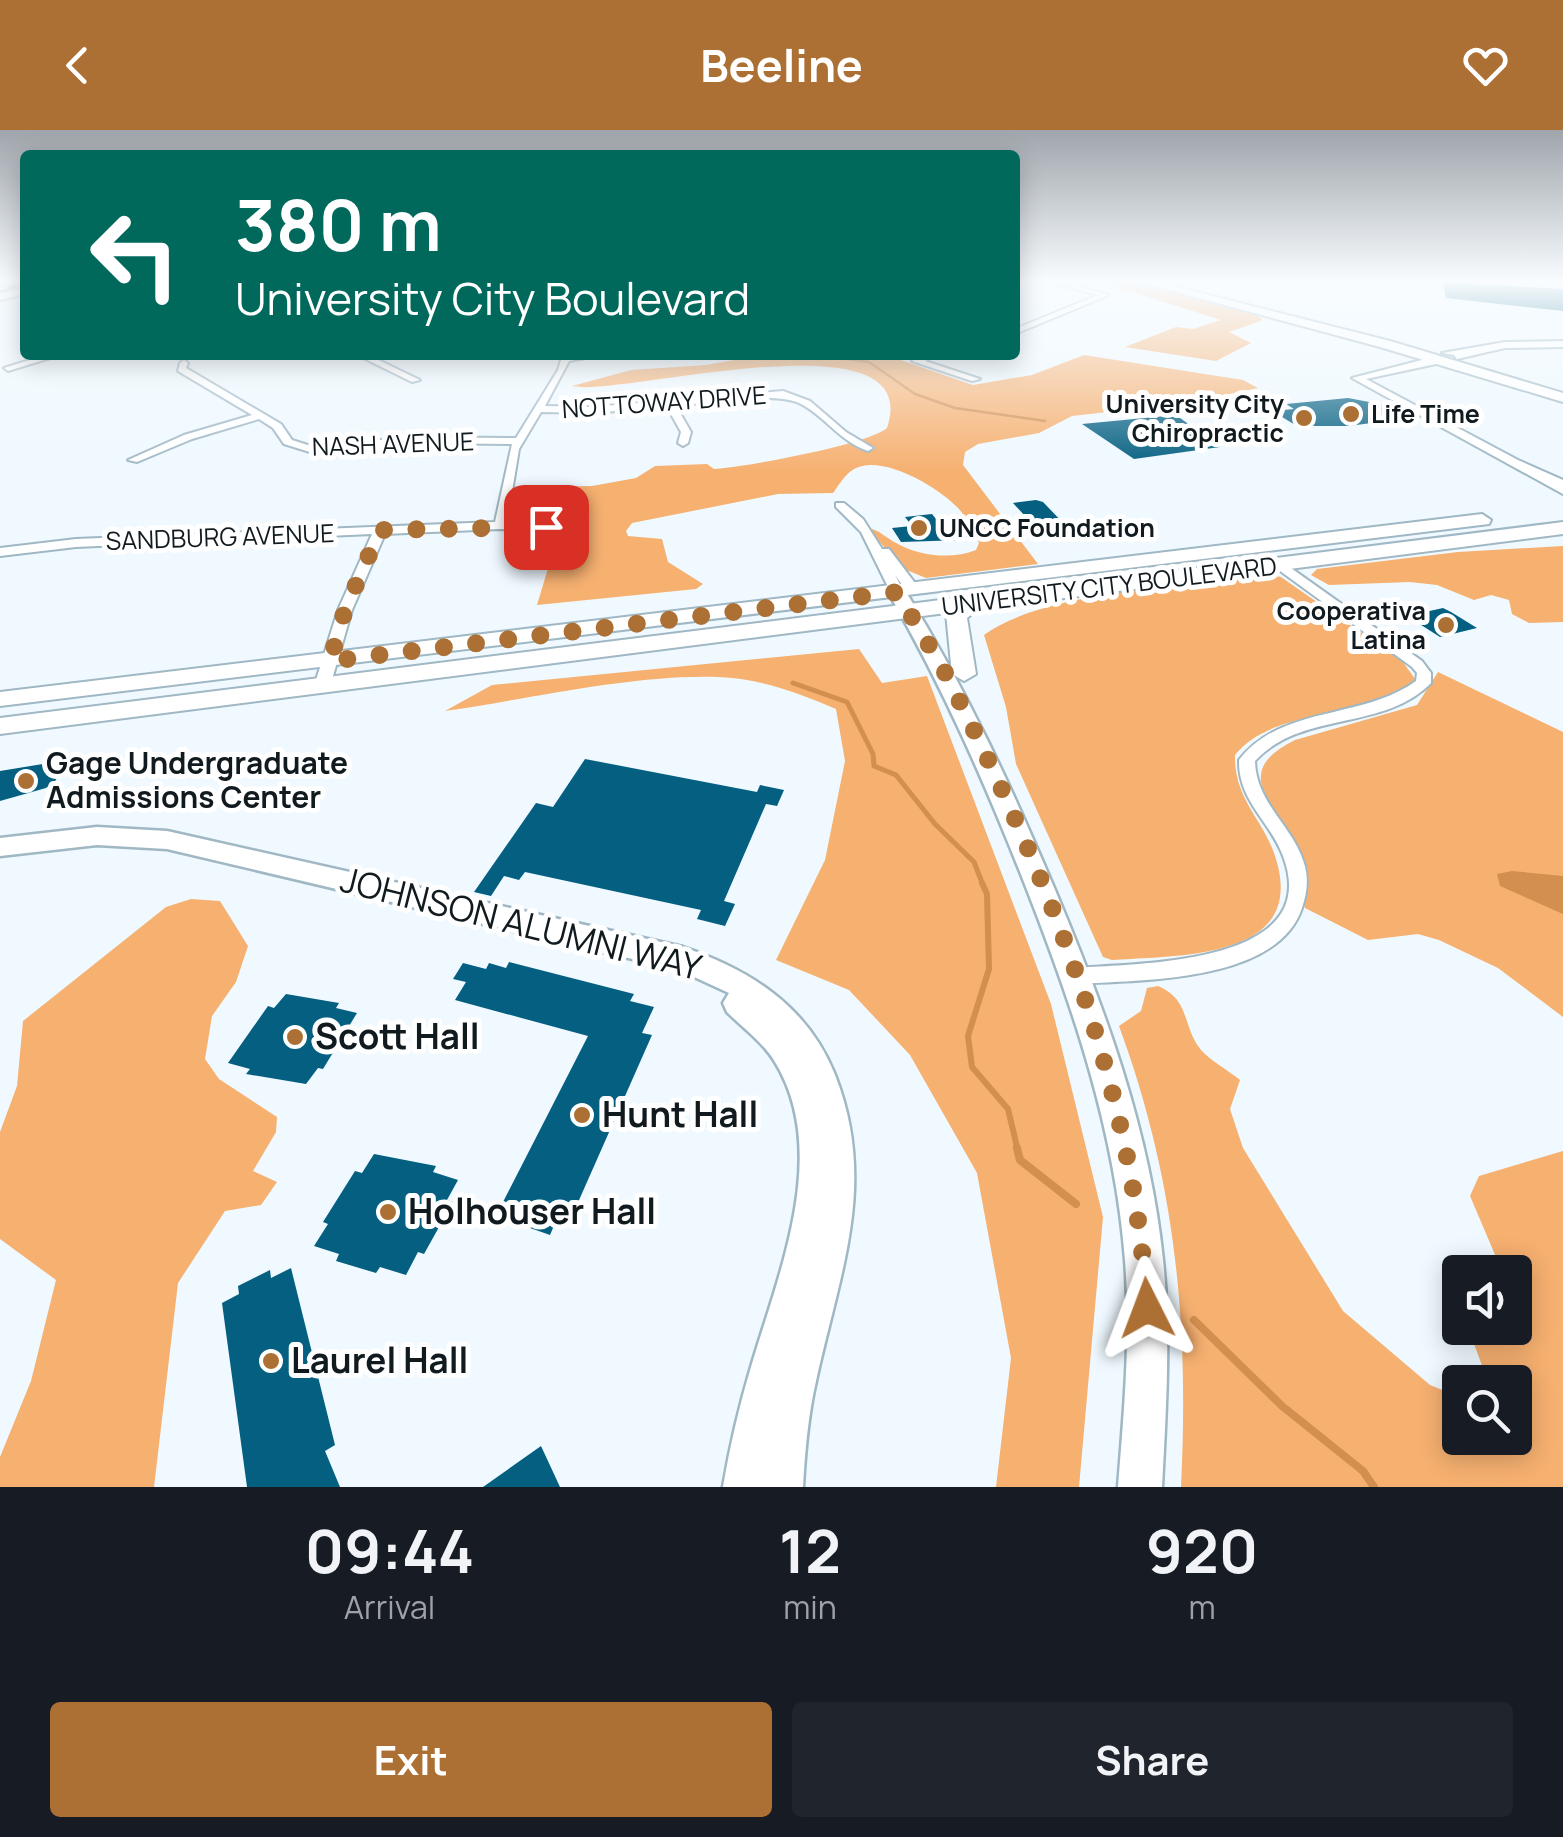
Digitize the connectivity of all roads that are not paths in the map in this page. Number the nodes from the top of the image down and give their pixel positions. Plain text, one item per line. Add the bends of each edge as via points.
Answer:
1 (1396, 345) edge
2 (1403, 345) edge
3 (1504, 345) edge
4 (1446, 358) junction
5 (38, 360) edge
6 (373, 360) edge
7 (562, 360) edge
8 (919, 360) edge
9 (184, 363) dead end
10 (8, 368) dead end
11 (975, 379) dead end
12 (415, 380) dead end
13 (804, 388) dead end
14 (1563, 393) edge
15 (791, 395) junction
16 (669, 402) junction
17 (538, 410) junction
18 (260, 416) junction
19 (518, 442) junction
20 (683, 442) dead end
21 (868, 448) dead end
22 (133, 460) dead end
23 (1563, 488) edge
24 (840, 505) dead end
25 (1563, 510) edge
26 (500, 525) junction
27 (560, 528) dead end
28 (1563, 528) edge
29 (380, 530) junction
30 (1363, 534) junction
31 (0, 552) edge
32 (1388, 552) junction
33 (1281, 566) junction
34 (911, 600) junction
35 (973, 603) junction
36 (788, 626) junction
37 (714, 634) junction
38 (921, 634) junction
39 (326, 672) junction
40 (964, 674) junction
41 (0, 699) edge
42 (0, 726) edge
43 (989, 762) junction
44 (0, 847) edge
45 (0, 858) edge
46 (1075, 976) junction
47 (745, 1487) edge
48 (780, 1487) edge
49 (1140, 1487) edge

1 - 4 main road
2 - 4 main road
3 - 4 street
4 - 14 main road
4 - 23 street via 1357,378
5 - 10 street
6 - 12 street
7 - 17 street
8 - 11 street
9 - 18 street, NASH AVENUE via 181,369
13 - 15 street, NOTTOWAY DRIVE
15 - 16 street, NOTTOWAY DRIVE
15 - 21 street, NOTTOWAY DRIVE via 813,404 839,435
16 - 17 street, NOTTOWAY DRIVE
16 - 20 street via 686,432
17 - 19 street
18 - 19 street, NASH AVENUE via 288,442 313,450 401,441
18 - 22 street
19 - 26 street
24 - 34 street
25 - 30 main road, UNIVERSITY CITY BOULEVARD
26 - 27 street, SANDBURG AVENUE
26 - 29 street, SANDBURG AVENUE
28 - 32 main road, UNIVERSITY CITY BOULEVARD
29 - 31 street, SANDBURG AVENUE
29 - 39 street
30 - 32 street
30 - 34 main road, UNIVERSITY CITY BOULEVARD
32 - 33 main road, UNIVERSITY CITY BOULEVARD
33 - 35 main road, UNIVERSITY CITY BOULEVARD
33 - 46 street via 1418,664 1423,682 1388,704 1278,734 1248,760 1254,794 1296,869 1294,910 1277,936 1208,962
34 - 35 main road, UNIVERSITY CITY BOULEVARD
34 - 36 main road, UNIVERSITY CITY BOULEVARD
34 - 37 main road
34 - 38 street
34 - 39 main road, UNIVERSITY CITY BOULEVARD
34 - 40 street
35 - 40 main road via 958,609 956,621
36 - 37 main road, UNIVERSITY CITY BOULEVARD
36 - 38 main road via 882,624
37 - 39 main road, UNIVERSITY CITY BOULEVARD
38 - 43 street
39 - 41 main road, UNIVERSITY CITY BOULEVARD
39 - 42 main road, UNIVERSITY CITY BOULEVARD
40 - 43 street via 988,738
43 - 46 street
44 - 48 street, JOHNSON ALUMNI WAY via 97,836 185,843 683,959 766,1003 818,1069 839,1147 836,1210 783,1442
45 - 47 street, JOHNSON ALUMNI WAY via 80,848 162,852 673,972 753,1014 796,1068 813,1113 818,1152 815,1203 750,1445
46 - 49 street via 1122,1116 1141,1228 1148,1370

